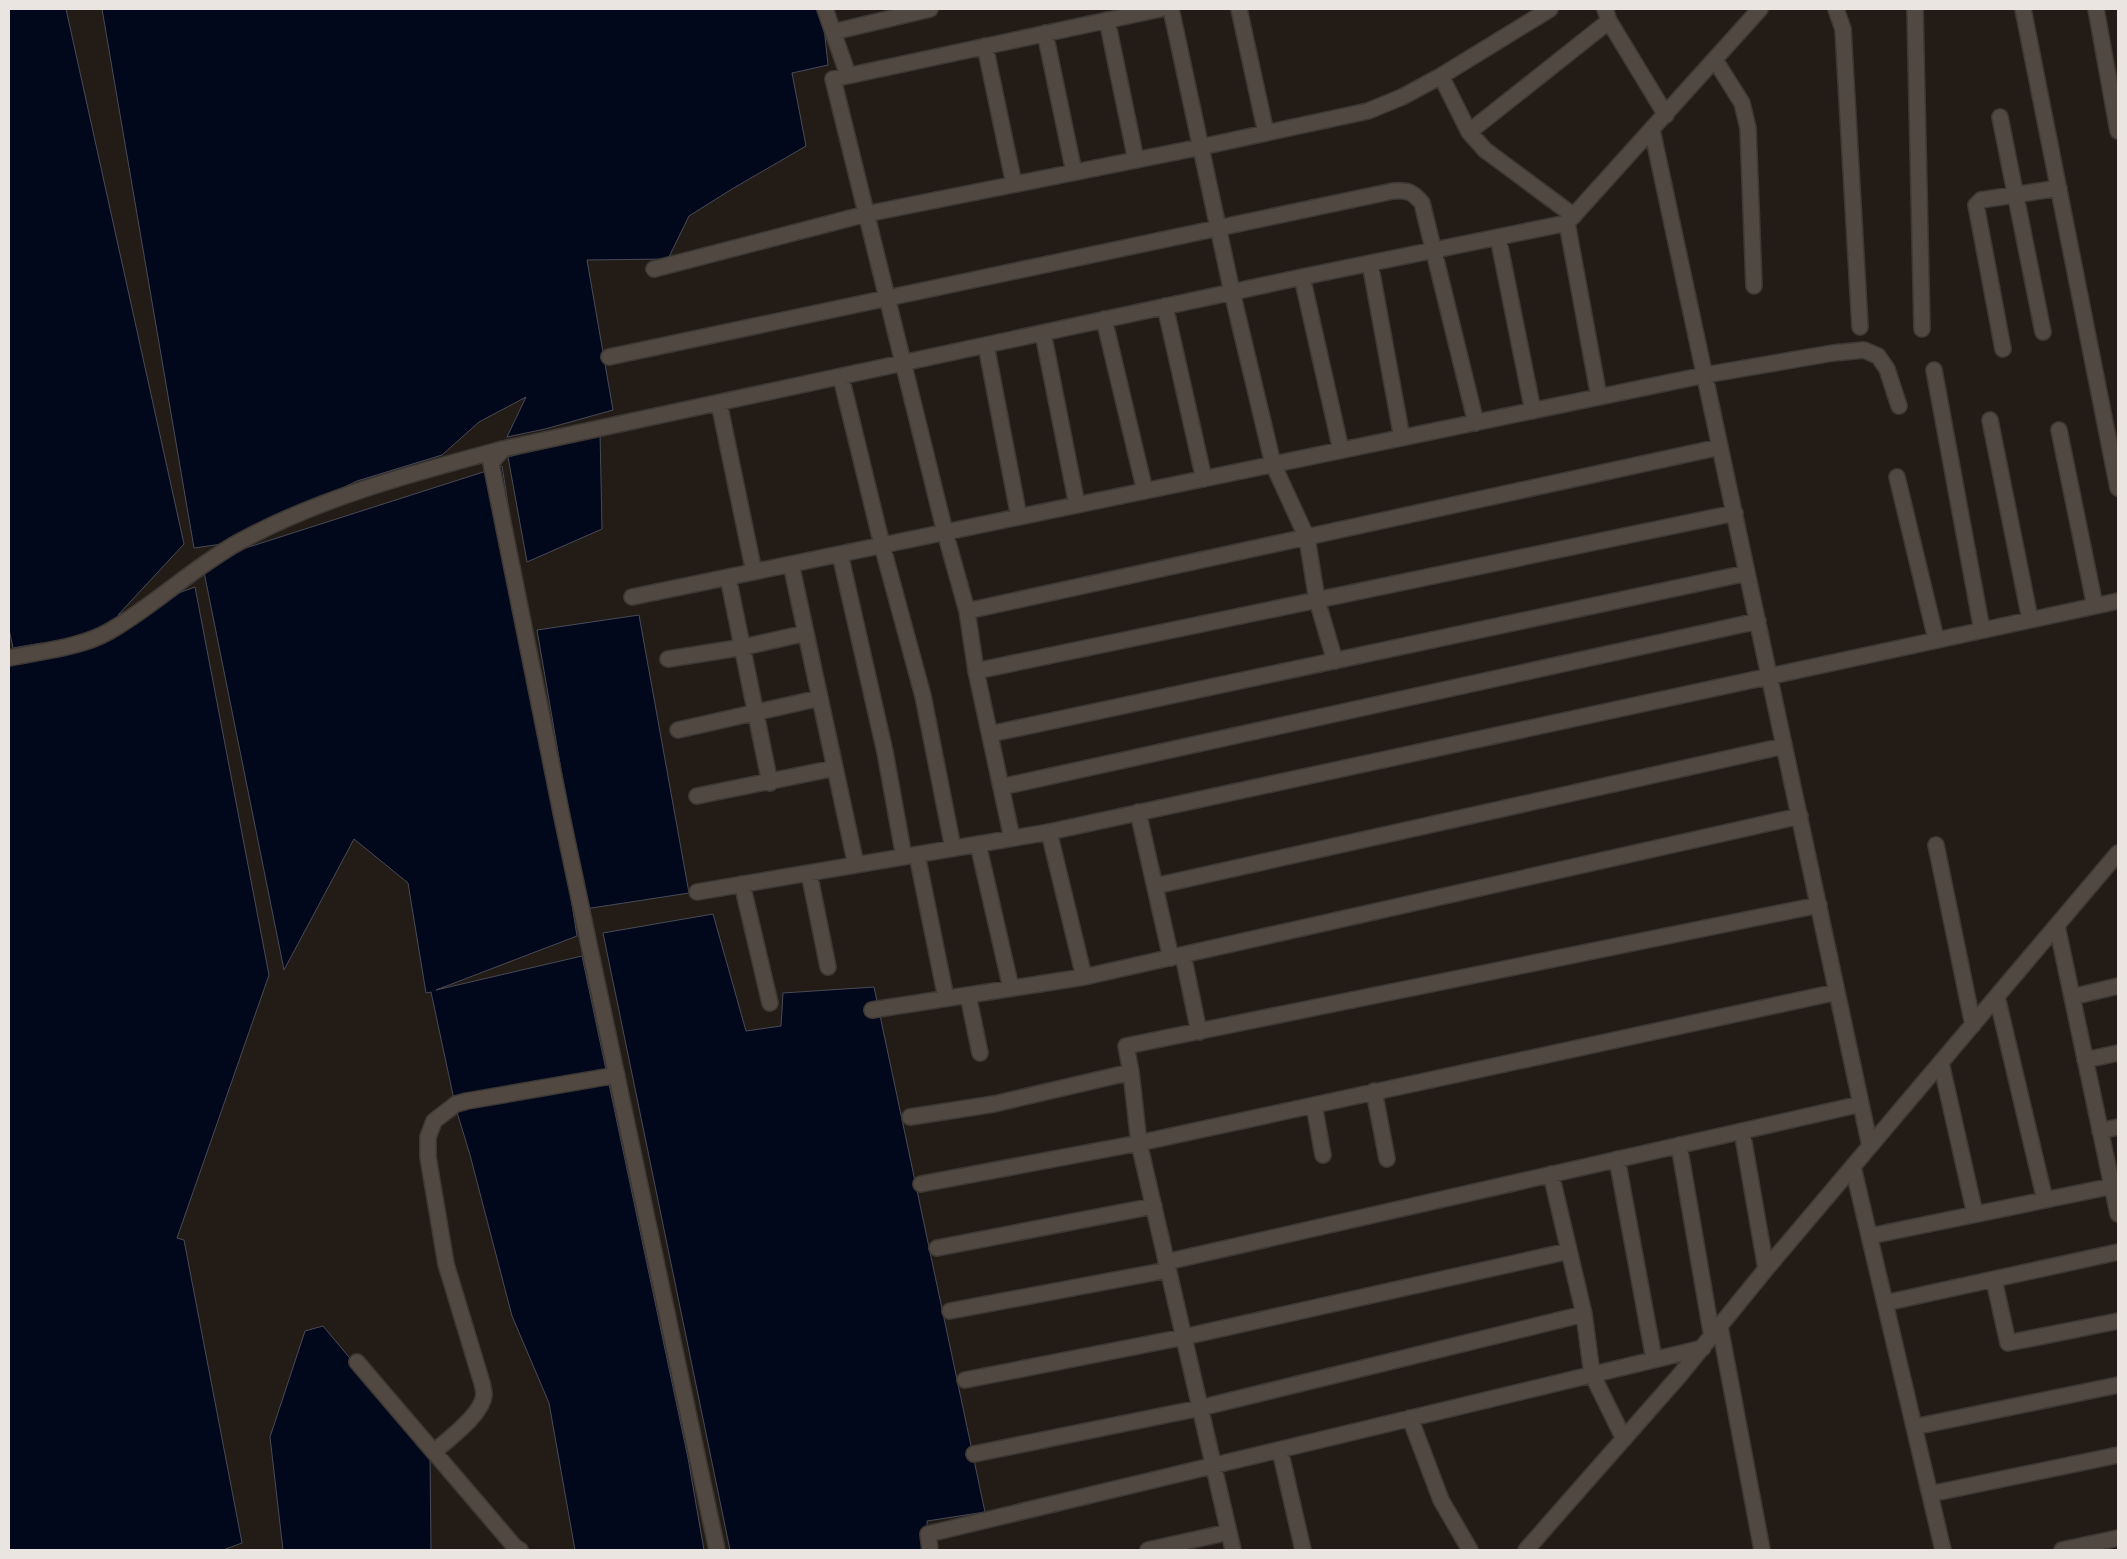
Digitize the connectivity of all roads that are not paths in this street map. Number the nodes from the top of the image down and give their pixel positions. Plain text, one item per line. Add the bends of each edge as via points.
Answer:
1 (825, 9) edge
2 (930, 9) edge
3 (1160, 9) edge
4 (1171, 9) edge
5 (1239, 9) edge
6 (1550, 9) edge
7 (1760, 9) edge
8 (1836, 9) edge
9 (1915, 9) edge
10 (2023, 9) edge
11 (2096, 9) edge
12 (1607, 15) edge
13 (1107, 20) junction
14 (833, 32) junction
15 (1045, 33) junction
16 (985, 46) junction
17 (1715, 60) junction
18 (848, 75) junction
19 (1441, 76) junction
20 (1666, 115) junction
21 (2000, 117) dead end
22 (1652, 130) junction
23 (2118, 131) edge
24 (1468, 132) junction
25 (1266, 133) junction
26 (1201, 147) junction
27 (1136, 160) junction
28 (1074, 172) junction
29 (1014, 184) junction
30 (2059, 188) junction
31 (2014, 194) junction
32 (866, 214) junction
33 (1570, 220) junction
34 (1219, 230) junction
35 (1498, 237) junction
36 (1435, 250) junction
37 (1370, 263) junction
38 (654, 269) dead end
39 (1302, 277) junction
40 (1754, 286) dead end
41 (1232, 292) junction
42 (887, 298) junction
43 (1165, 306) junction
44 (1104, 319) junction
45 (1860, 327) dead end
46 (1922, 329) dead end
47 (2042, 332) dead end
48 (1043, 333) junction
49 (986, 345) junction
50 (2003, 349) dead end
51 (610, 357) dead end
52 (903, 363) junction
53 (1934, 370) dead end
54 (1705, 375) junction
55 (841, 377) junction
56 (1599, 397) junction
57 (718, 403) junction
58 (1899, 406) dead end
59 (1533, 411) junction
60 (1990, 420) dead end
61 (1476, 422) junction
62 (2059, 430) dead end
63 (1402, 438) junction
64 (1720, 447) junction
65 (503, 449) junction
66 (1341, 450) junction
67 (1274, 464) junction
68 (1897, 476) dead end
69 (1204, 479) junction
70 (2118, 488) edge
71 (1145, 491) junction
72 (1077, 505) junction
73 (1734, 513) junction
74 (1019, 517) junction
75 (945, 532) junction
76 (1307, 538) junction
77 (882, 545) junction
78 (840, 554) junction
79 (791, 564) junction
80 (754, 572) junction
81 (1747, 572) junction
82 (728, 577) junction
83 (632, 597) dead end
84 (1317, 600) junction
85 (2118, 601) edge
86 (2095, 606) junction
87 (967, 611) junction
88 (2030, 619) junction
89 (1758, 621) junction
90 (1982, 630) junction
91 (806, 633) junction
92 (1936, 640) junction
93 (744, 647) junction
94 (9, 658) edge
95 (668, 659) dead end
96 (1335, 661) junction
97 (976, 671) junction
98 (1770, 677) junction
99 (820, 698) junction
100 (756, 712) junction
101 (678, 730) dead end
102 (990, 734) junction
103 (1784, 746) junction
104 (835, 768) junction
105 (770, 783) junction
106 (1001, 786) junction
107 (697, 796) dead end
108 (1138, 812) junction
109 (1800, 816) junction
110 (1049, 832) junction
111 (1012, 838) junction
112 (978, 844) junction
113 (1936, 845) dead end
114 (953, 848) junction
115 (2118, 853) edge
116 (911, 856) junction
117 (856, 865) junction
118 (808, 873) junction
119 (742, 884) junction
120 (1155, 886) junction
121 (696, 892) dead end
122 (1819, 905) junction
123 (2057, 926) junction
124 (1177, 956) junction
125 (828, 967) dead end
126 (1084, 977) junction
127 (2118, 986) edge
128 (1011, 988) junction
129 (1837, 992) junction
130 (968, 995) junction
131 (1997, 997) junction
132 (2072, 997) junction
133 (946, 998) junction
134 (770, 1003) dead end
135 (872, 1010) dead end
136 (1973, 1025) junction
137 (1199, 1032) junction
138 (980, 1053) dead end
139 (2118, 1053) edge
140 (2086, 1060) junction
141 (1941, 1063) junction
142 (1131, 1072) junction
143 (617, 1075) junction
144 (1374, 1091) junction
145 (1861, 1104) junction
146 (1314, 1105) junction
147 (910, 1117) dead end
148 (2118, 1127) edge
149 (1742, 1131) junction
150 (2100, 1131) junction
151 (1139, 1143) junction
152 (1679, 1145) junction
153 (1870, 1146) junction
154 (1323, 1155) dead end
155 (1387, 1159) dead end
156 (1617, 1159) junction
157 (1853, 1166) junction
158 (1551, 1174) junction
159 (921, 1184) dead end
160 (2115, 1185) edge
161 (2046, 1200) junction
162 (1154, 1206) junction
163 (1975, 1214) junction
164 (2118, 1214) edge
165 (1870, 1236) junction
166 (937, 1248) dead end
167 (1569, 1251) junction
168 (2118, 1252) edge
169 (1167, 1266) junction
170 (1766, 1269) junction
171 (1994, 1280) junction
172 (1885, 1303) junction
173 (950, 1311) dead end
174 (1584, 1314) junction
175 (2118, 1322) edge
176 (1184, 1337) junction
177 (1711, 1337) junction
178 (1654, 1359) junction
179 (357, 1362) dead end
180 (1592, 1374) junction
181 (965, 1380) dead end
182 (2118, 1385) edge
183 (1200, 1408) junction
184 (1410, 1418) junction
185 (1914, 1427) junction
186 (1624, 1439) junction
187 (1280, 1450) junction
188 (434, 1452) junction
189 (974, 1454) dead end
190 (2118, 1455) edge
191 (1214, 1466) junction
192 (1930, 1494) junction
193 (1229, 1532) junction
194 (2118, 1538) edge
195 (520, 1550) edge
196 (717, 1550) edge
197 (930, 1550) edge
198 (1148, 1550) edge
199 (1233, 1550) edge
200 (1303, 1550) edge
201 (1470, 1550) edge
202 (1526, 1550) edge
203 (1762, 1550) edge
204 (1943, 1550) edge
205 (2062, 1550) edge

1 - 14 street
2 - 14 street
3 - 13 street
4 - 26 street
5 - 25 street
6 - 19 street
7 - 17 street
8 - 45 street via 1843,29
9 - 46 street
10 - 30 street
11 - 23 street
12 - 20 street
12 - 24 street
13 - 15 street
13 - 27 street
14 - 18 street
15 - 16 street
15 - 28 street
16 - 18 street
16 - 29 street
17 - 20 street
17 - 40 street via 1742,103 1748,128
18 - 32 street via 833,78
19 - 24 street
19 - 25 street via 1368,111
20 - 22 street
21 - 31 street
22 - 33 street
22 - 54 street
24 - 33 street via 1485,150
25 - 26 street
26 - 27 street
26 - 34 street
27 - 28 street
28 - 29 street
29 - 32 street
30 - 31 street
30 - 70 street
31 - 47 street
31 - 50 street via 1981,200 1976,205
32 - 38 street
32 - 42 street
33 - 35 street
33 - 56 street
34 - 36 street via 1407,190 1422,203
34 - 41 street
34 - 42 street
35 - 36 street
35 - 59 street
36 - 37 street
36 - 61 street
37 - 39 street
37 - 63 street
39 - 41 street
39 - 66 street
41 - 43 street
41 - 67 street
42 - 51 street
42 - 52 street
43 - 44 street
43 - 69 street
44 - 48 street
44 - 71 street
48 - 49 street
48 - 72 street
49 - 52 street
49 - 74 street
52 - 55 street
52 - 75 street
53 - 90 street
54 - 56 street
54 - 58 street via 1864,350 1878,356 1887,369
54 - 64 street
55 - 57 street
55 - 77 street
56 - 59 street
57 - 65 street
57 - 80 street
59 - 61 street
60 - 88 street
61 - 63 street
62 - 86 street
63 - 66 street
64 - 73 street
64 - 76 street
65 - 94 street via 436,467 283,520 238,543 106,633 78,643
65 - 143 street via 490,463
66 - 67 street
67 - 69 street
67 - 76 street
68 - 92 street
69 - 71 street
71 - 72 street
72 - 74 street
73 - 81 street
73 - 84 street
74 - 75 street
75 - 77 street
75 - 87 street
76 - 84 street
76 - 87 street
77 - 78 street
77 - 114 street via 924,696
78 - 79 street
78 - 116 street
79 - 80 street
79 - 91 street
80 - 82 street
81 - 89 street
81 - 96 street
82 - 83 street
82 - 93 street
84 - 96 street
84 - 97 street
85 - 86 street
86 - 88 street
87 - 97 street
88 - 90 street
89 - 98 street
89 - 106 street
90 - 92 street
91 - 93 street
91 - 99 street
92 - 98 street
93 - 95 street
93 - 100 street
96 - 102 street
97 - 102 street
98 - 103 street
98 - 108 street
99 - 100 street
99 - 104 street
100 - 101 street
100 - 105 street
102 - 106 street
103 - 109 street
103 - 120 street
104 - 105 street
104 - 117 street
105 - 107 street
106 - 111 street
108 - 110 street
108 - 120 street
109 - 122 street
109 - 124 street
110 - 111 street
110 - 126 street
111 - 112 street
112 - 114 street
112 - 128 street
113 - 136 street
114 - 116 street
115 - 123 street
116 - 117 street
116 - 133 street
117 - 118 street
118 - 119 street
118 - 125 street
119 - 121 street
119 - 134 street
120 - 124 street
122 - 129 street
122 - 137 street
123 - 131 street
123 - 132 street
124 - 126 street
124 - 137 street
126 - 128 street
127 - 132 street
128 - 130 street
129 - 144 street
129 - 145 street
130 - 133 street
130 - 138 street
131 - 136 street
131 - 161 street
132 - 140 street
133 - 135 street
136 - 141 street
137 - 142 street via 1126,1046
139 - 140 street
140 - 150 street
141 - 153 street
141 - 163 street
142 - 147 street via 994,1104
142 - 151 street
143 - 188 street via 467,1101 456,1104 434,1121 428,1136 428,1157 446,1264 484,1395 480,1406 466,1423
143 - 196 street
144 - 146 street
144 - 155 street
145 - 149 street
145 - 153 street
146 - 151 street
146 - 154 street
148 - 150 street
149 - 152 street
149 - 170 street
150 - 160 street
151 - 159 street
151 - 162 street
152 - 156 street
152 - 177 street
153 - 157 street
156 - 158 street
156 - 178 street
157 - 165 street
157 - 170 street
158 - 167 street
158 - 169 street
160 - 161 street
160 - 164 street
161 - 163 street
162 - 166 street
162 - 169 street
163 - 165 street
165 - 172 street
167 - 174 street
167 - 176 street
168 - 171 street
169 - 173 street
169 - 176 street
170 - 177 street
171 - 172 street
171 - 175 street via 2008,1343
172 - 185 street
174 - 180 street
174 - 183 street
176 - 181 street
176 - 183 street
177 - 178 street
177 - 186 street
177 - 203 street
178 - 180 street
179 - 188 street
180 - 184 street
180 - 186 street
182 - 185 street
183 - 189 street
183 - 191 street
184 - 187 street
184 - 201 street via 1441,1500
185 - 192 street
186 - 202 street
187 - 191 street
187 - 200 street
188 - 195 street
190 - 192 street
191 - 193 street
191 - 197 street via 928,1534
192 - 204 street
193 - 198 street
193 - 199 street
194 - 205 street

